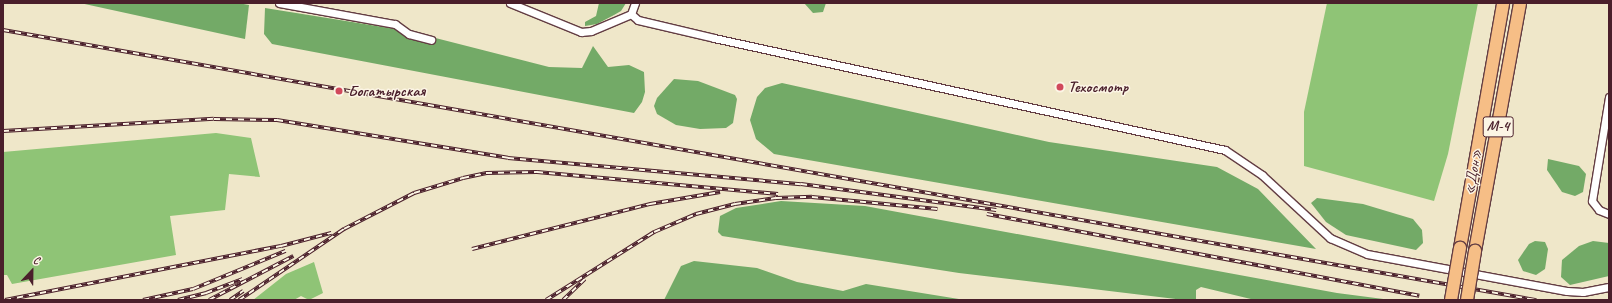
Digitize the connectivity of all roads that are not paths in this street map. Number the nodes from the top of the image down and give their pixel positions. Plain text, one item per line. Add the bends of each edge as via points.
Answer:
1 (279, 3) edge
2 (510, 3) edge
3 (635, 3) edge
4 (1503, 3) edge
5 (1520, 3) edge
6 (631, 14) junction
7 (431, 40) dead end
8 (1609, 97) edge
9 (1609, 214) edge
10 (1609, 287) edge
11 (1452, 300) edge
12 (1467, 300) edge

1 - 7 street via 395,24 414,36
2 - 6 street via 581,32 591,31
3 - 6 street
4 - 11 highway, «Дон» / М-4, bridge
5 - 12 highway, «Дон» / М-4, bridge
6 - 10 street via 638,20 714,38 1225,150 1262,175 1330,238 1367,254 1566,291 1584,292
8 - 9 street via 1592,201 1599,210

